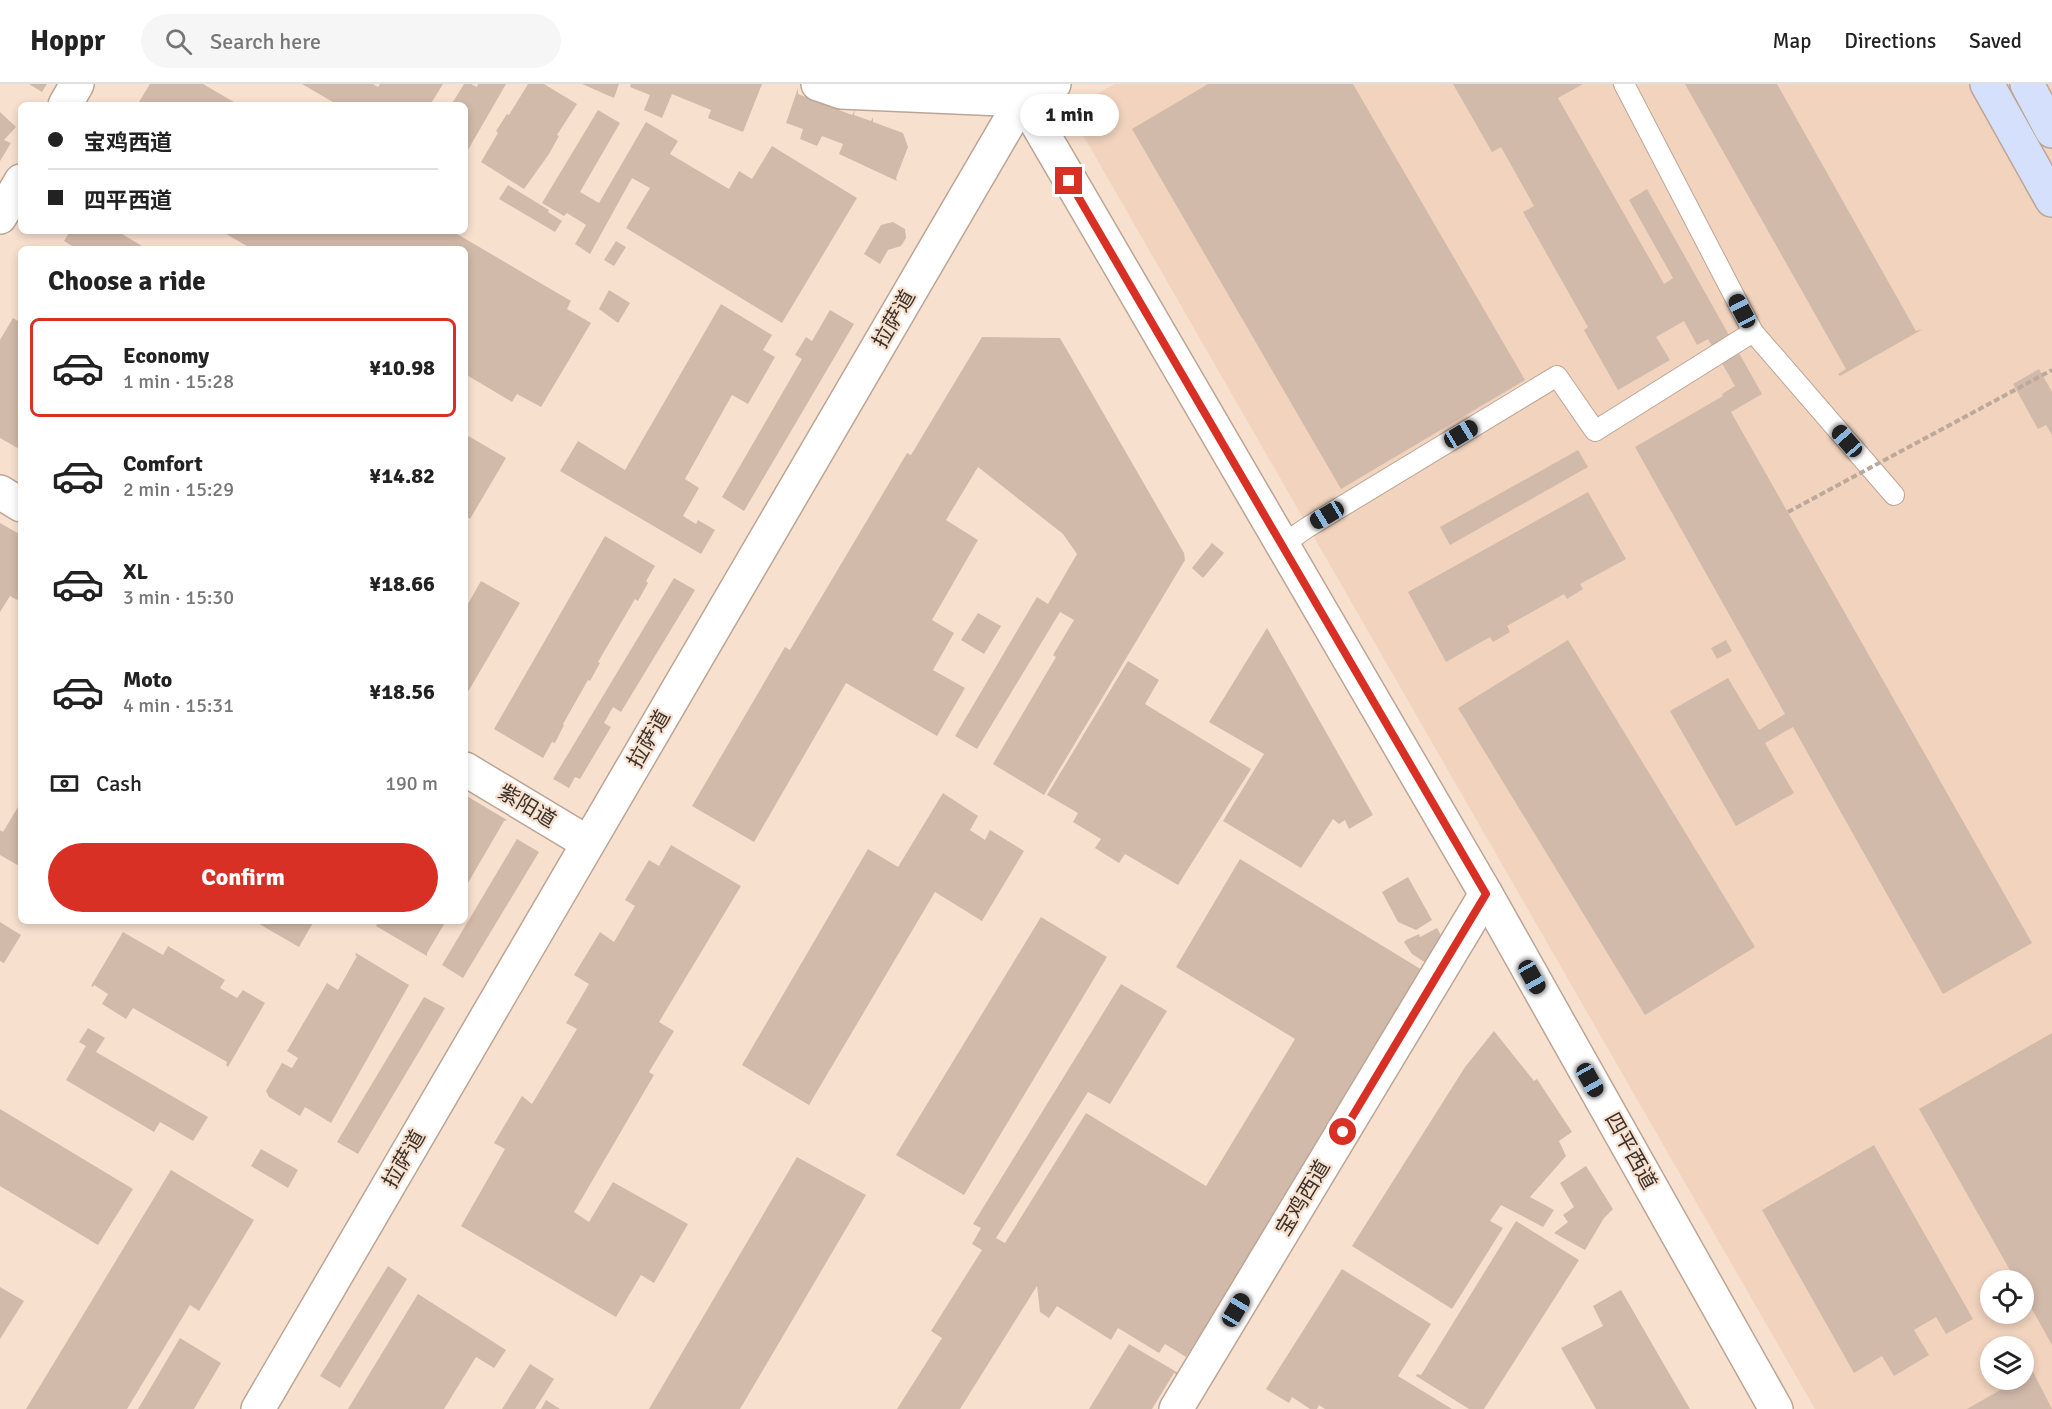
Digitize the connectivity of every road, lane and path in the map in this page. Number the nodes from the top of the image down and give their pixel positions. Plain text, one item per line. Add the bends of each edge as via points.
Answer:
1 (77, 84) edge
2 (818, 84) edge
3 (1054, 84) edge
4 (1624, 84) edge
5 (1987, 84) edge
6 (2027, 84) edge
7 (1018, 92) edge
8 (67, 102) edge
9 (2052, 131) edge
10 (18, 186) edge
11 (2052, 200) edge
12 (0, 217) edge
13 (1753, 332) junction
14 (2052, 370) edge
15 (0, 492) edge
16 (1894, 495) dead end
17 (18, 502) edge
18 (1788, 512) dead end
19 (1282, 545) junction
20 (468, 771) edge
21 (588, 843) junction
22 (1486, 894) junction
23 (258, 1409) edge
24 (1176, 1409) edge
25 (1776, 1409) edge

1 - 8 street
2 - 7 street via 841,92
3 - 7 street
4 - 13 lane
5 - 11 main road
6 - 9 main road
7 - 19 street, 四平西道
7 - 21 street, 拉萨道
10 - 12 street
13 - 16 lane
13 - 19 lane via 1595,431 1557,376
14 - 18 path, bridge
15 - 17 street
19 - 22 street, 四平西道
20 - 21 street, 紫阳道
21 - 23 street, 拉萨道
22 - 24 street, 宝鸡西道
22 - 25 street, 四平西道

